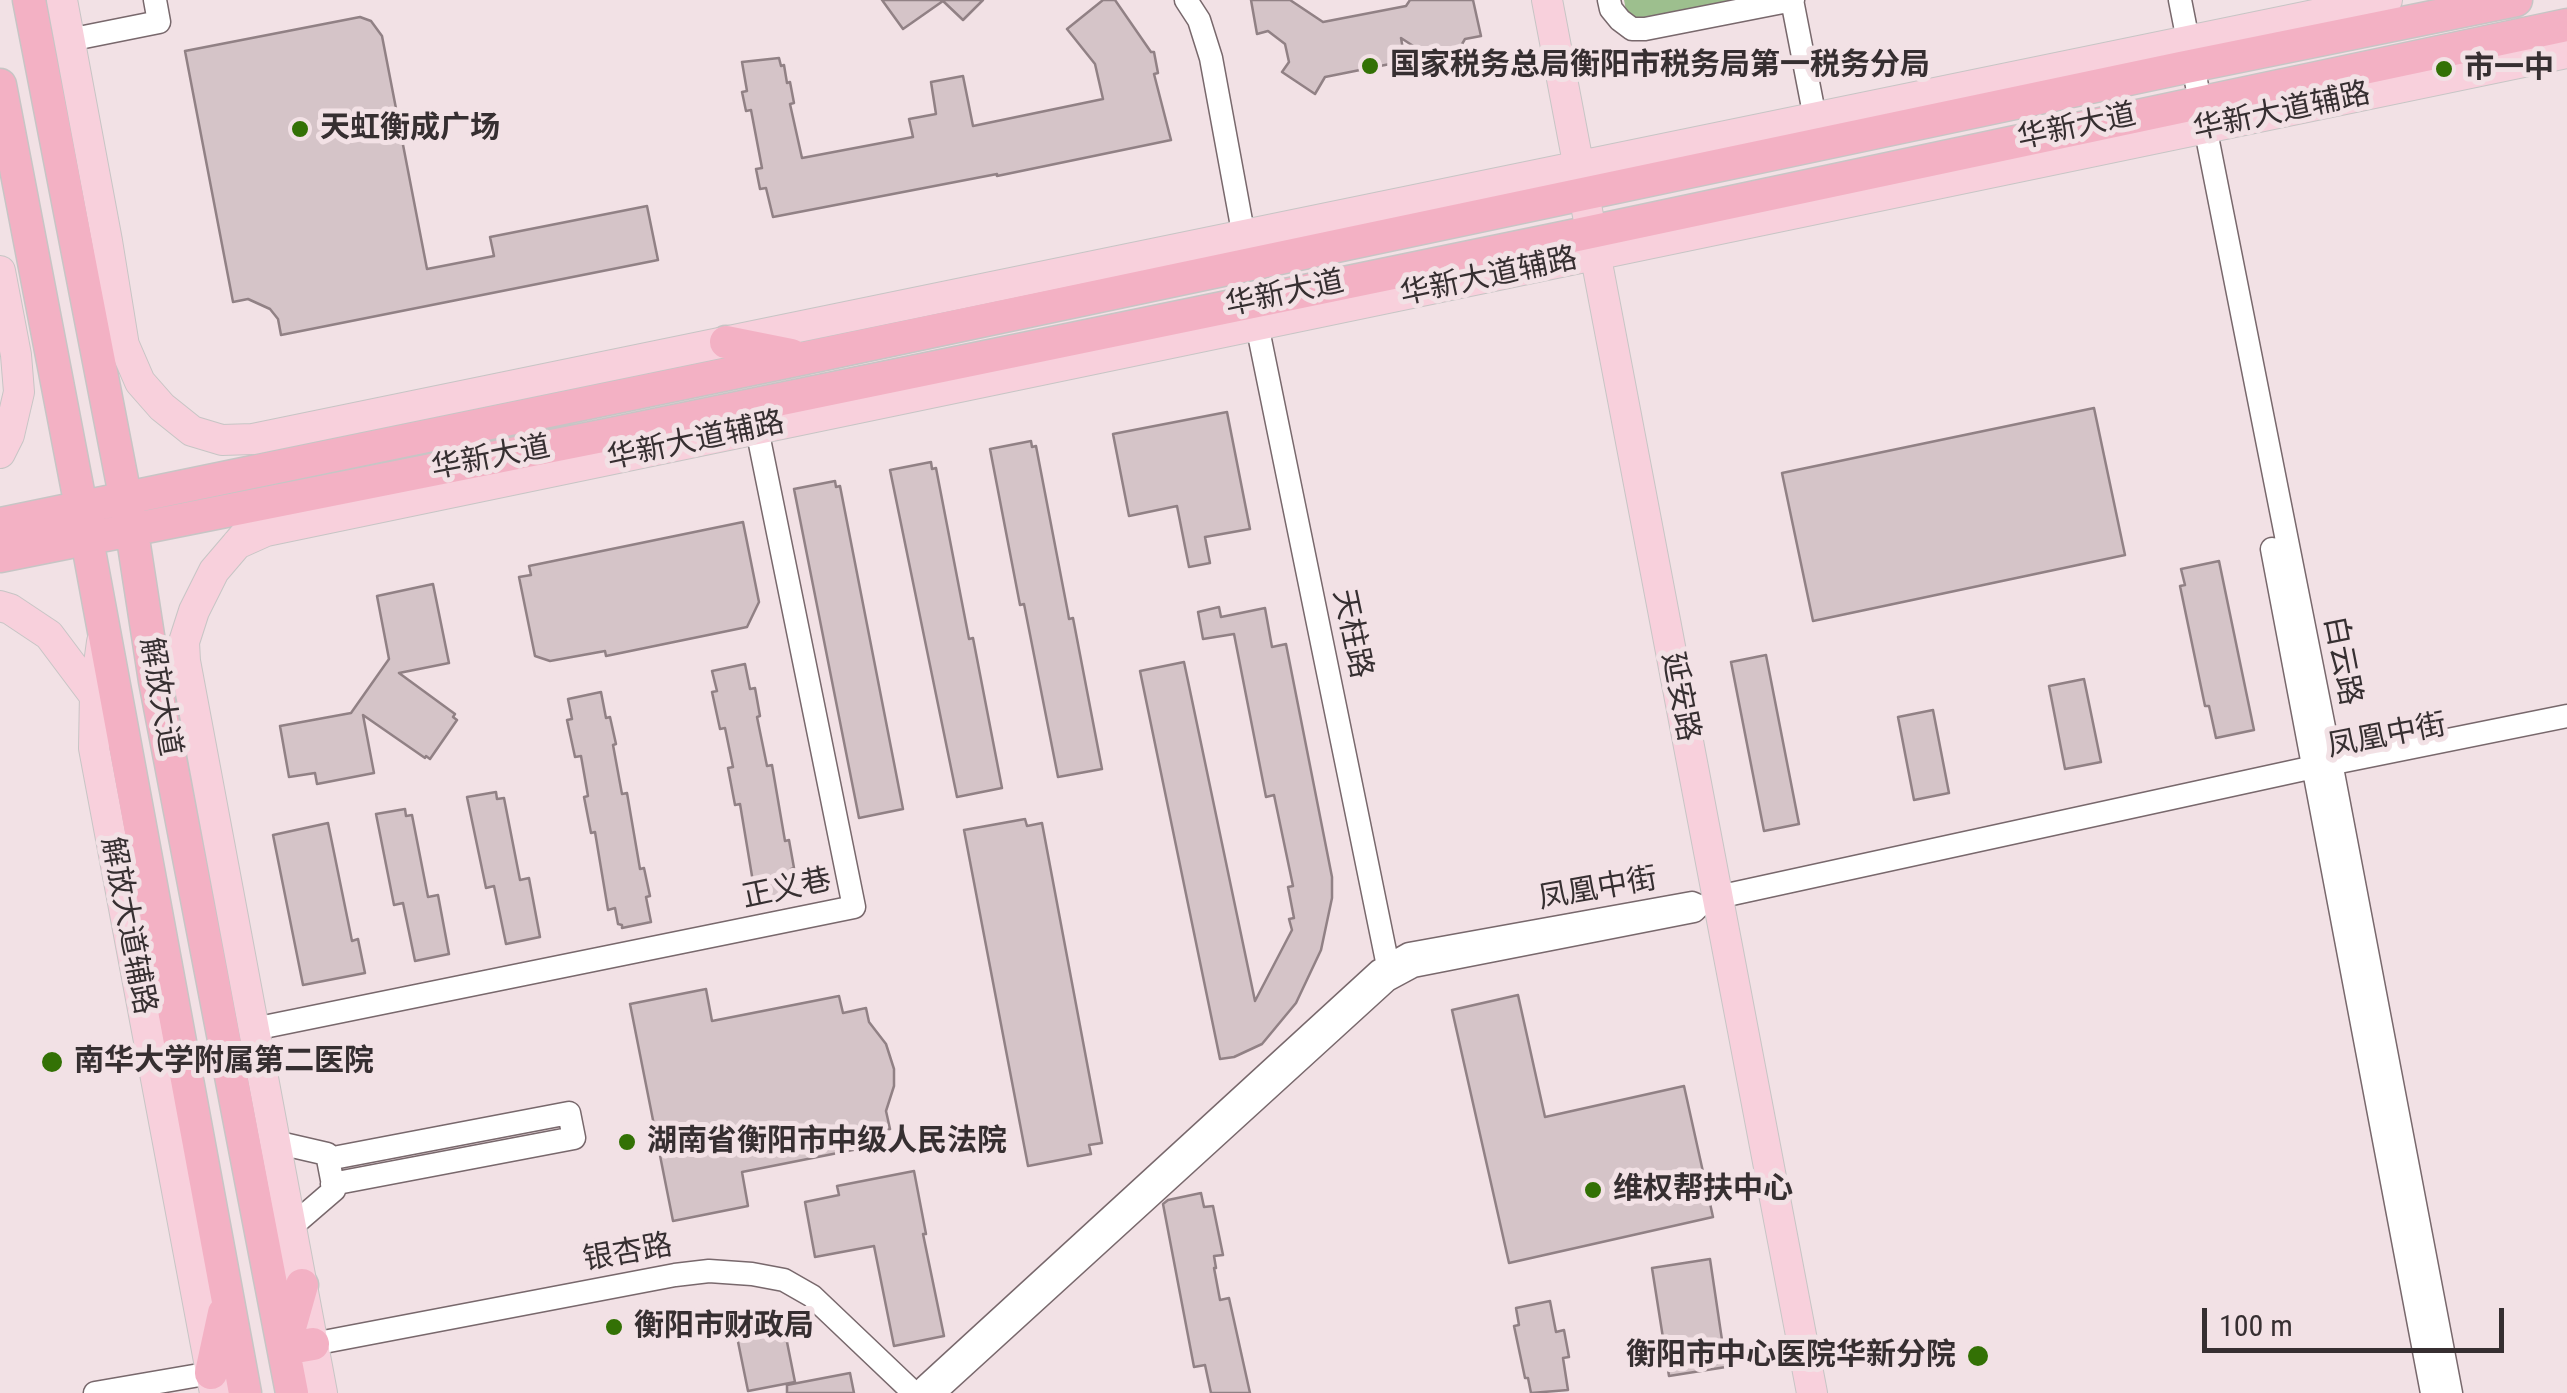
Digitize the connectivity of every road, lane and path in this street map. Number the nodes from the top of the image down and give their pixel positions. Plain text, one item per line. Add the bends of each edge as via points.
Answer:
1 (30, 0) edge
2 (62, 0) edge
3 (154, 0) edge
4 (1186, 0) edge
5 (1527, 0) edge
6 (1546, 0) edge
7 (1609, 0) edge
8 (1793, 0) edge
9 (2168, 0) edge
10 (2180, 0) edge
11 (2387, 0) edge
12 (2516, 0) edge
13 (2567, 25) edge
14 (69, 40) junction
15 (2184, 54) junction
16 (2567, 54) edge
17 (0, 86) edge
18 (2196, 117) junction
19 (1814, 118) junction
20 (1572, 183) junction
21 (1584, 246) junction
22 (1246, 250) junction
23 (0, 271) edge
24 (89, 308) junction
25 (1254, 314) junction
26 (726, 342) junction
27 (124, 345) junction
28 (805, 358) junction
29 (105, 390) junction
30 (756, 429) junction
31 (604, 448) junction
32 (0, 453) edge
33 (125, 498) junction
34 (275, 502) junction
35 (81, 507) junction
36 (0, 524) edge
37 (132, 532) junction
38 (86, 540) junction
39 (237, 544) junction
40 (0, 556) edge
41 (0, 606) edge
42 (103, 634) junction
43 (95, 693) junction
44 (2567, 716) edge
45 (2567, 731) edge
46 (124, 746) junction
47 (2324, 773) junction
48 (1709, 904) junction
49 (1391, 971) junction
50 (254, 1029) junction
51 (275, 1142) junction
52 (328, 1160) junction
53 (332, 1184) junction
54 (291, 1226) junction
55 (302, 1285) joint
56 (227, 1299) junction
57 (298, 1346) junction
58 (213, 1383) edge
59 (95, 1393) edge
60 (244, 1393) edge
61 (292, 1393) edge
62 (322, 1393) edge
63 (914, 1393) edge
64 (923, 1393) edge
65 (934, 1393) edge
66 (1792, 1393) edge
67 (1812, 1393) edge
68 (2432, 1393) edge
69 (2451, 1393) edge

1 - 24 highway, 解放大道
2 - 14 main road
3 - 14 street via 159,22
4 - 22 street via 1211,58
5 - 20 main road, 延安路
6 - 20 main road, 延安路
7 - 8 street via 1632,29
8 - 19 street
9 - 15 street, 白云路
10 - 15 street, 白云路
11 - 15 main road
12 - 15 highway, 华新大道
13 - 18 highway, 华新大道
14 - 27 main road
15 - 18 street, 白云路
15 - 19 main road
15 - 20 highway, 华新大道
16 - 18 main road, 华新大道辅路
17 - 35 highway, 解放大道
18 - 21 highway, 华新大道
18 - 47 street, 白云路
19 - 20 main road
20 - 21 main road, 延安路
20 - 22 highway, 华新大道
21 - 25 highway, 华新大道
21 - 48 main road, 延安路
22 - 26 main road
22 - 28 highway, 华新大道
23 - 32 main road via 19,392
24 - 27 main road
24 - 29 highway, 解放大道
25 - 30 main road, 华新大道辅路
25 - 31 highway, 华新大道
25 - 49 street, 天柱路
26 - 27 main road via 222,440 192,431 162,407 140,382
26 - 28 highway
27 - 29 main road
28 - 33 highway, 华新大道
29 - 33 highway, 解放大道
30 - 31 main road, 华新大道辅路
30 - 50 street, 正义巷 via 854,907
31 - 34 highway, 华新大道
31 - 39 main road, 华新大道辅路 via 266,531
33 - 35 highway, 华新大道
33 - 37 highway, 解放大道
34 - 37 highway, 华新大道
34 - 39 main road
35 - 36 highway, 华新大道
35 - 38 highway, 解放大道
37 - 38 highway, 华新大道
37 - 57 highway, 解放大道 via 158,700
38 - 40 highway, 华新大道
38 - 42 highway, 解放大道
39 - 50 main road via 214,572 184,642
41 - 43 main road via 49,636
42 - 43 main road, 解放大道辅路
42 - 46 highway, 解放大道
43 - 46 main road
43 - 58 main road, 解放大道辅路 via 94,748
44 - 47 street, 凤凰中街
45 - 47 street, 凤凰中街
46 - 56 highway, 解放大道
47 - 48 street, 凤凰中街
47 - 68 street, 白云路
47 - 69 street, 白云路
48 - 49 street, 凤凰中街
48 - 66 main road, 延安路
48 - 67 main road, 延安路
49 - 64 street, 凤凰中街 via 1379,971
49 - 65 street, 凤凰中街
50 - 51 main road
51 - 52 street via 327,1154
51 - 54 main road
52 - 53 street
52 - 53 street via 569,1112 574,1138
53 - 54 street via 334,1190
54 - 55 main road
55 - 57 highway
56 - 58 highway
56 - 60 highway, 解放大道
57 - 61 highway, 解放大道
57 - 62 main road
57 - 63 street, 银杏路 via 676,1274 752,1274 784,1280 812,1296
58 - 59 street

